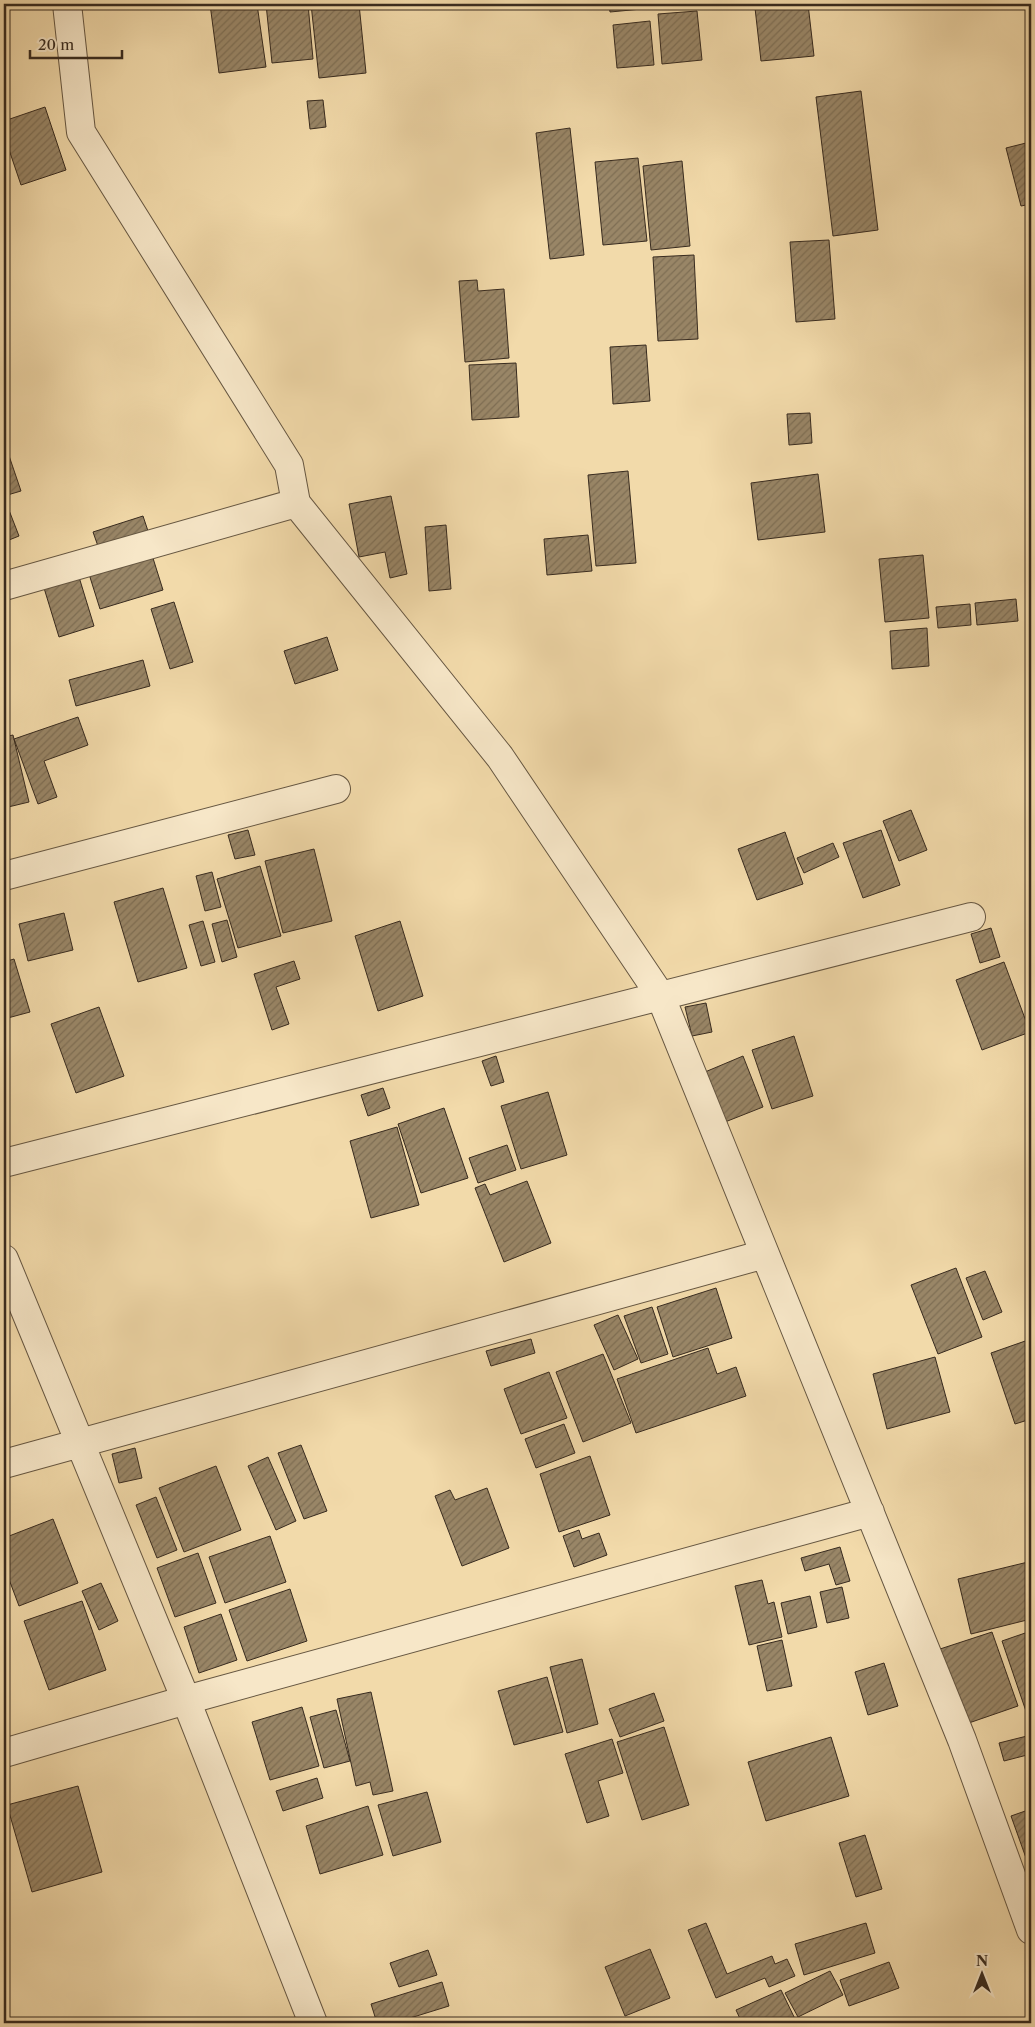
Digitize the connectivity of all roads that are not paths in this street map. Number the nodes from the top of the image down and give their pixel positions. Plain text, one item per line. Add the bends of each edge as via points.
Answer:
1 (67, 4) edge
2 (296, 503) junction
3 (4, 586) edge
4 (336, 789) dead end
5 (4, 876) edge
6 (971, 917) dead end
7 (660, 995) junction
8 (4, 1163) edge
9 (765, 1254) junction
10 (4, 1259) edge
11 (80, 1444) junction
12 (4, 1464) edge
13 (870, 1512) junction
14 (186, 1700) junction
15 (4, 1753) edge
16 (1031, 1930) edge
17 (313, 2023) edge

1 - 2 street via 81,132 289,465
2 - 3 street
2 - 7 street via 500,757
4 - 5 street
6 - 7 street
7 - 8 street
7 - 9 street
9 - 11 street
9 - 13 street
10 - 11 street
11 - 12 street
11 - 14 street
13 - 14 street
13 - 16 street via 962,1740
14 - 15 street
14 - 17 street

